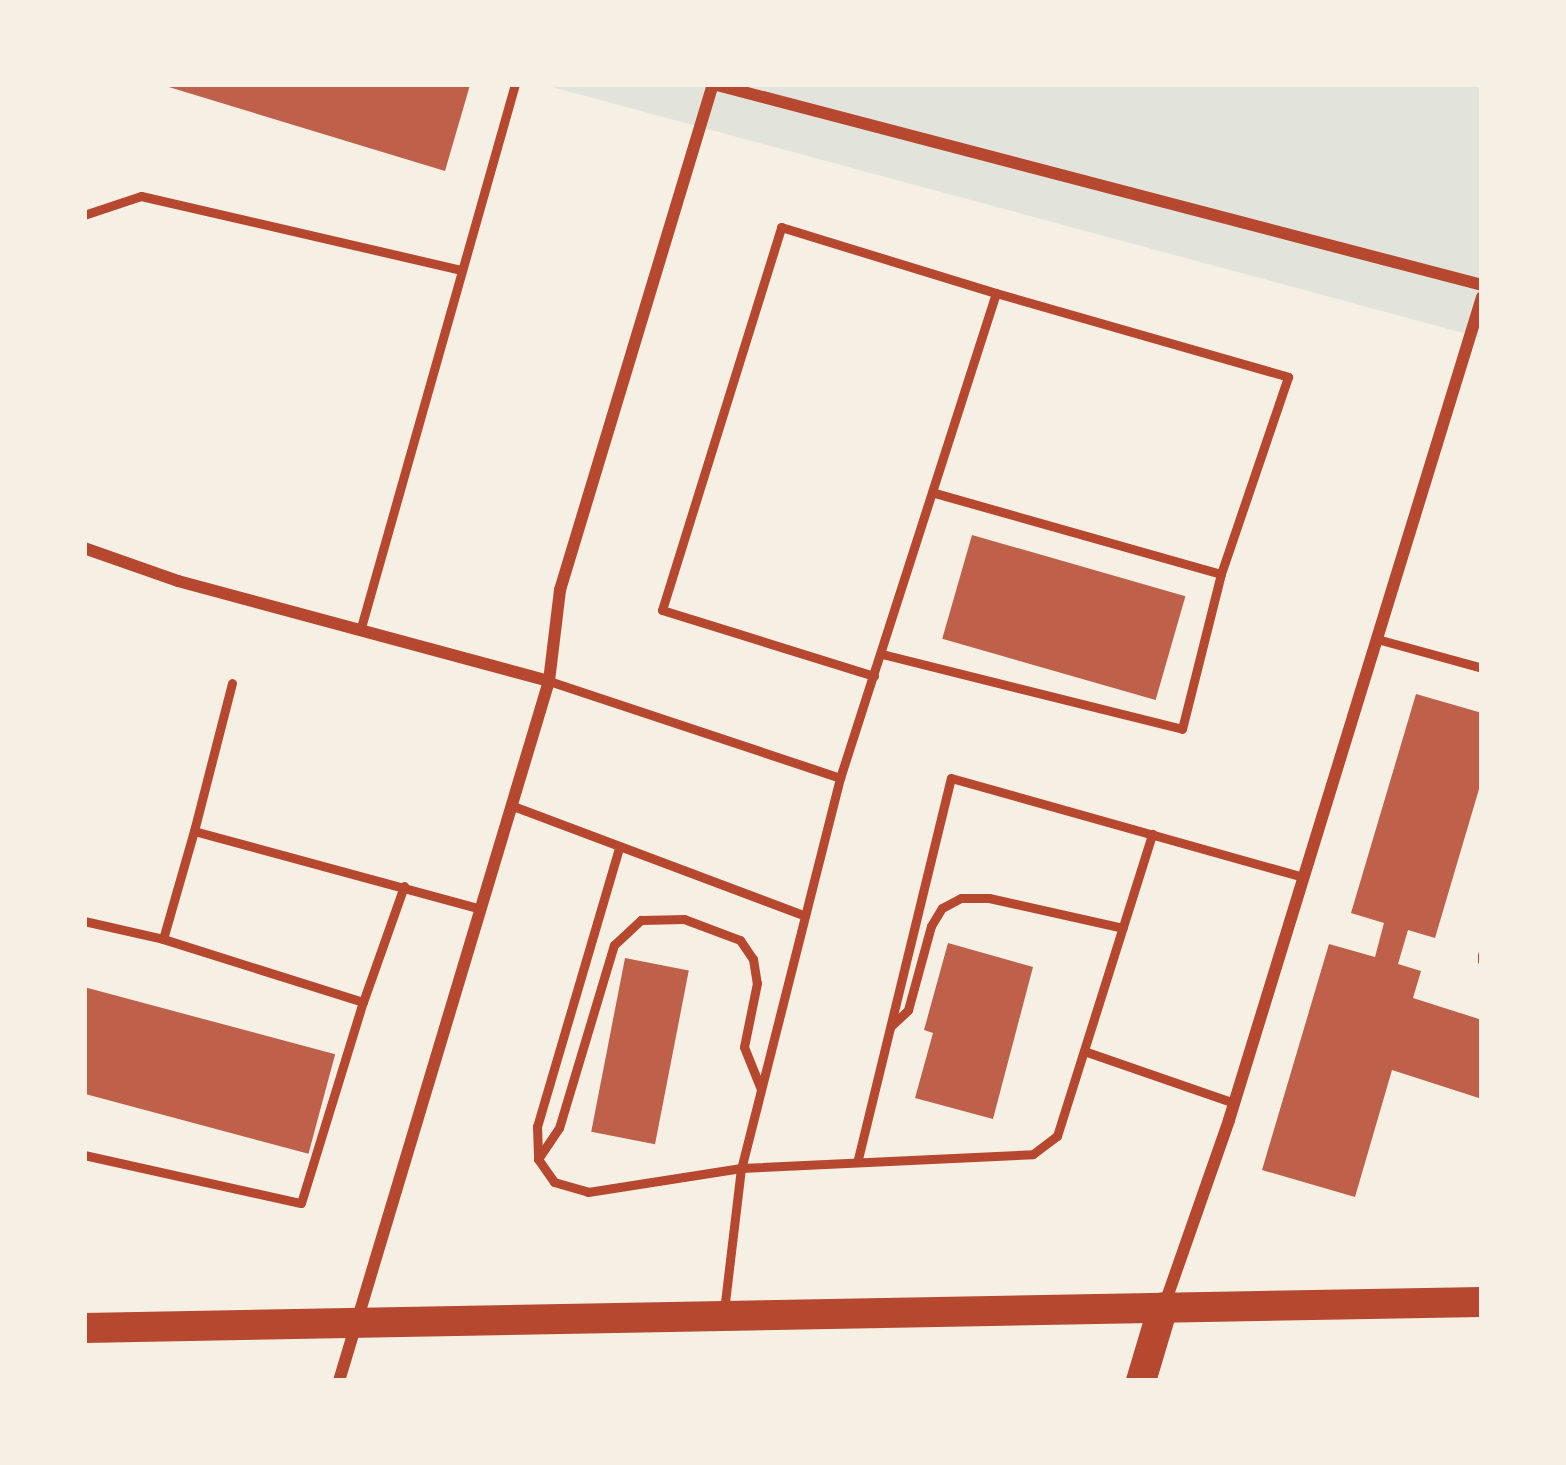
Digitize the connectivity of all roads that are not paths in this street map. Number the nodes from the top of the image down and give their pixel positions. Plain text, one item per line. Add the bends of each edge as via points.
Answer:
1 (515, 84) edge
2 (713, 84) edge
3 (84, 215) edge
4 (461, 270) junction
5 (1482, 285) edge
6 (996, 293) junction
7 (1482, 297) edge
8 (935, 494) junction
9 (84, 548) edge
10 (1221, 574) junction
11 (360, 631) junction
12 (1377, 639) junction
13 (881, 654) junction
14 (1482, 668) edge
15 (874, 676) junction
16 (549, 681) junction
17 (232, 682) dead end
18 (840, 778) junction
19 (512, 806) junction
20 (194, 831) junction
21 (1152, 835) junction
22 (619, 848) junction
23 (1304, 877) junction
24 (404, 886) junction
25 (481, 908) junction
26 (805, 916) junction
27 (84, 921) edge
28 (1123, 928) junction
29 (163, 939) junction
30 (364, 1002) junction
31 (891, 1026) junction
32 (1084, 1051) junction
33 (761, 1089) junction
34 (1234, 1103) junction
35 (84, 1154) edge
36 (538, 1159) junction
37 (858, 1159) junction
38 (741, 1168) junction
39 (1482, 1302) edge
40 (1163, 1307) junction
41 (724, 1317) junction
42 (356, 1324) junction
43 (84, 1328) edge
44 (339, 1381) edge
45 (1141, 1381) edge

1 - 4 lane
2 - 5 street
2 - 16 street via 560,590
3 - 4 lane via 141,196
4 - 11 lane
6 - 8 lane
6 - 10 lane via 1288,377
6 - 15 lane via 781,227 662,610
7 - 12 street
8 - 10 lane
8 - 13 lane
9 - 11 street
10 - 13 lane via 1182,729
11 - 16 street
12 - 14 lane
12 - 23 street
13 - 15 lane
15 - 18 lane
16 - 18 lane
16 - 19 street
17 - 20 lane
18 - 26 lane
19 - 22 lane
19 - 25 street
20 - 24 lane
20 - 29 lane
21 - 23 lane
21 - 28 lane
21 - 31 lane via 951,778
22 - 26 lane
22 - 36 lane via 537,1126
23 - 34 street
24 - 25 lane
24 - 30 lane
25 - 42 street
26 - 33 lane
27 - 29 lane
28 - 31 lane via 962,898 931,926 908,1010
28 - 32 lane
29 - 30 lane
30 - 35 lane via 301,1203
31 - 37 lane
32 - 34 lane
32 - 37 lane via 1057,1136 1033,1154
33 - 36 lane via 744,1047 757,983 740,940 684,919 641,920 614,945 559,1128
33 - 38 lane
34 - 40 street
36 - 38 lane via 554,1182 588,1192
37 - 38 lane
38 - 41 lane
39 - 40 main road
40 - 41 main road
40 - 45 main road
41 - 42 main road
42 - 43 main road
42 - 44 street

